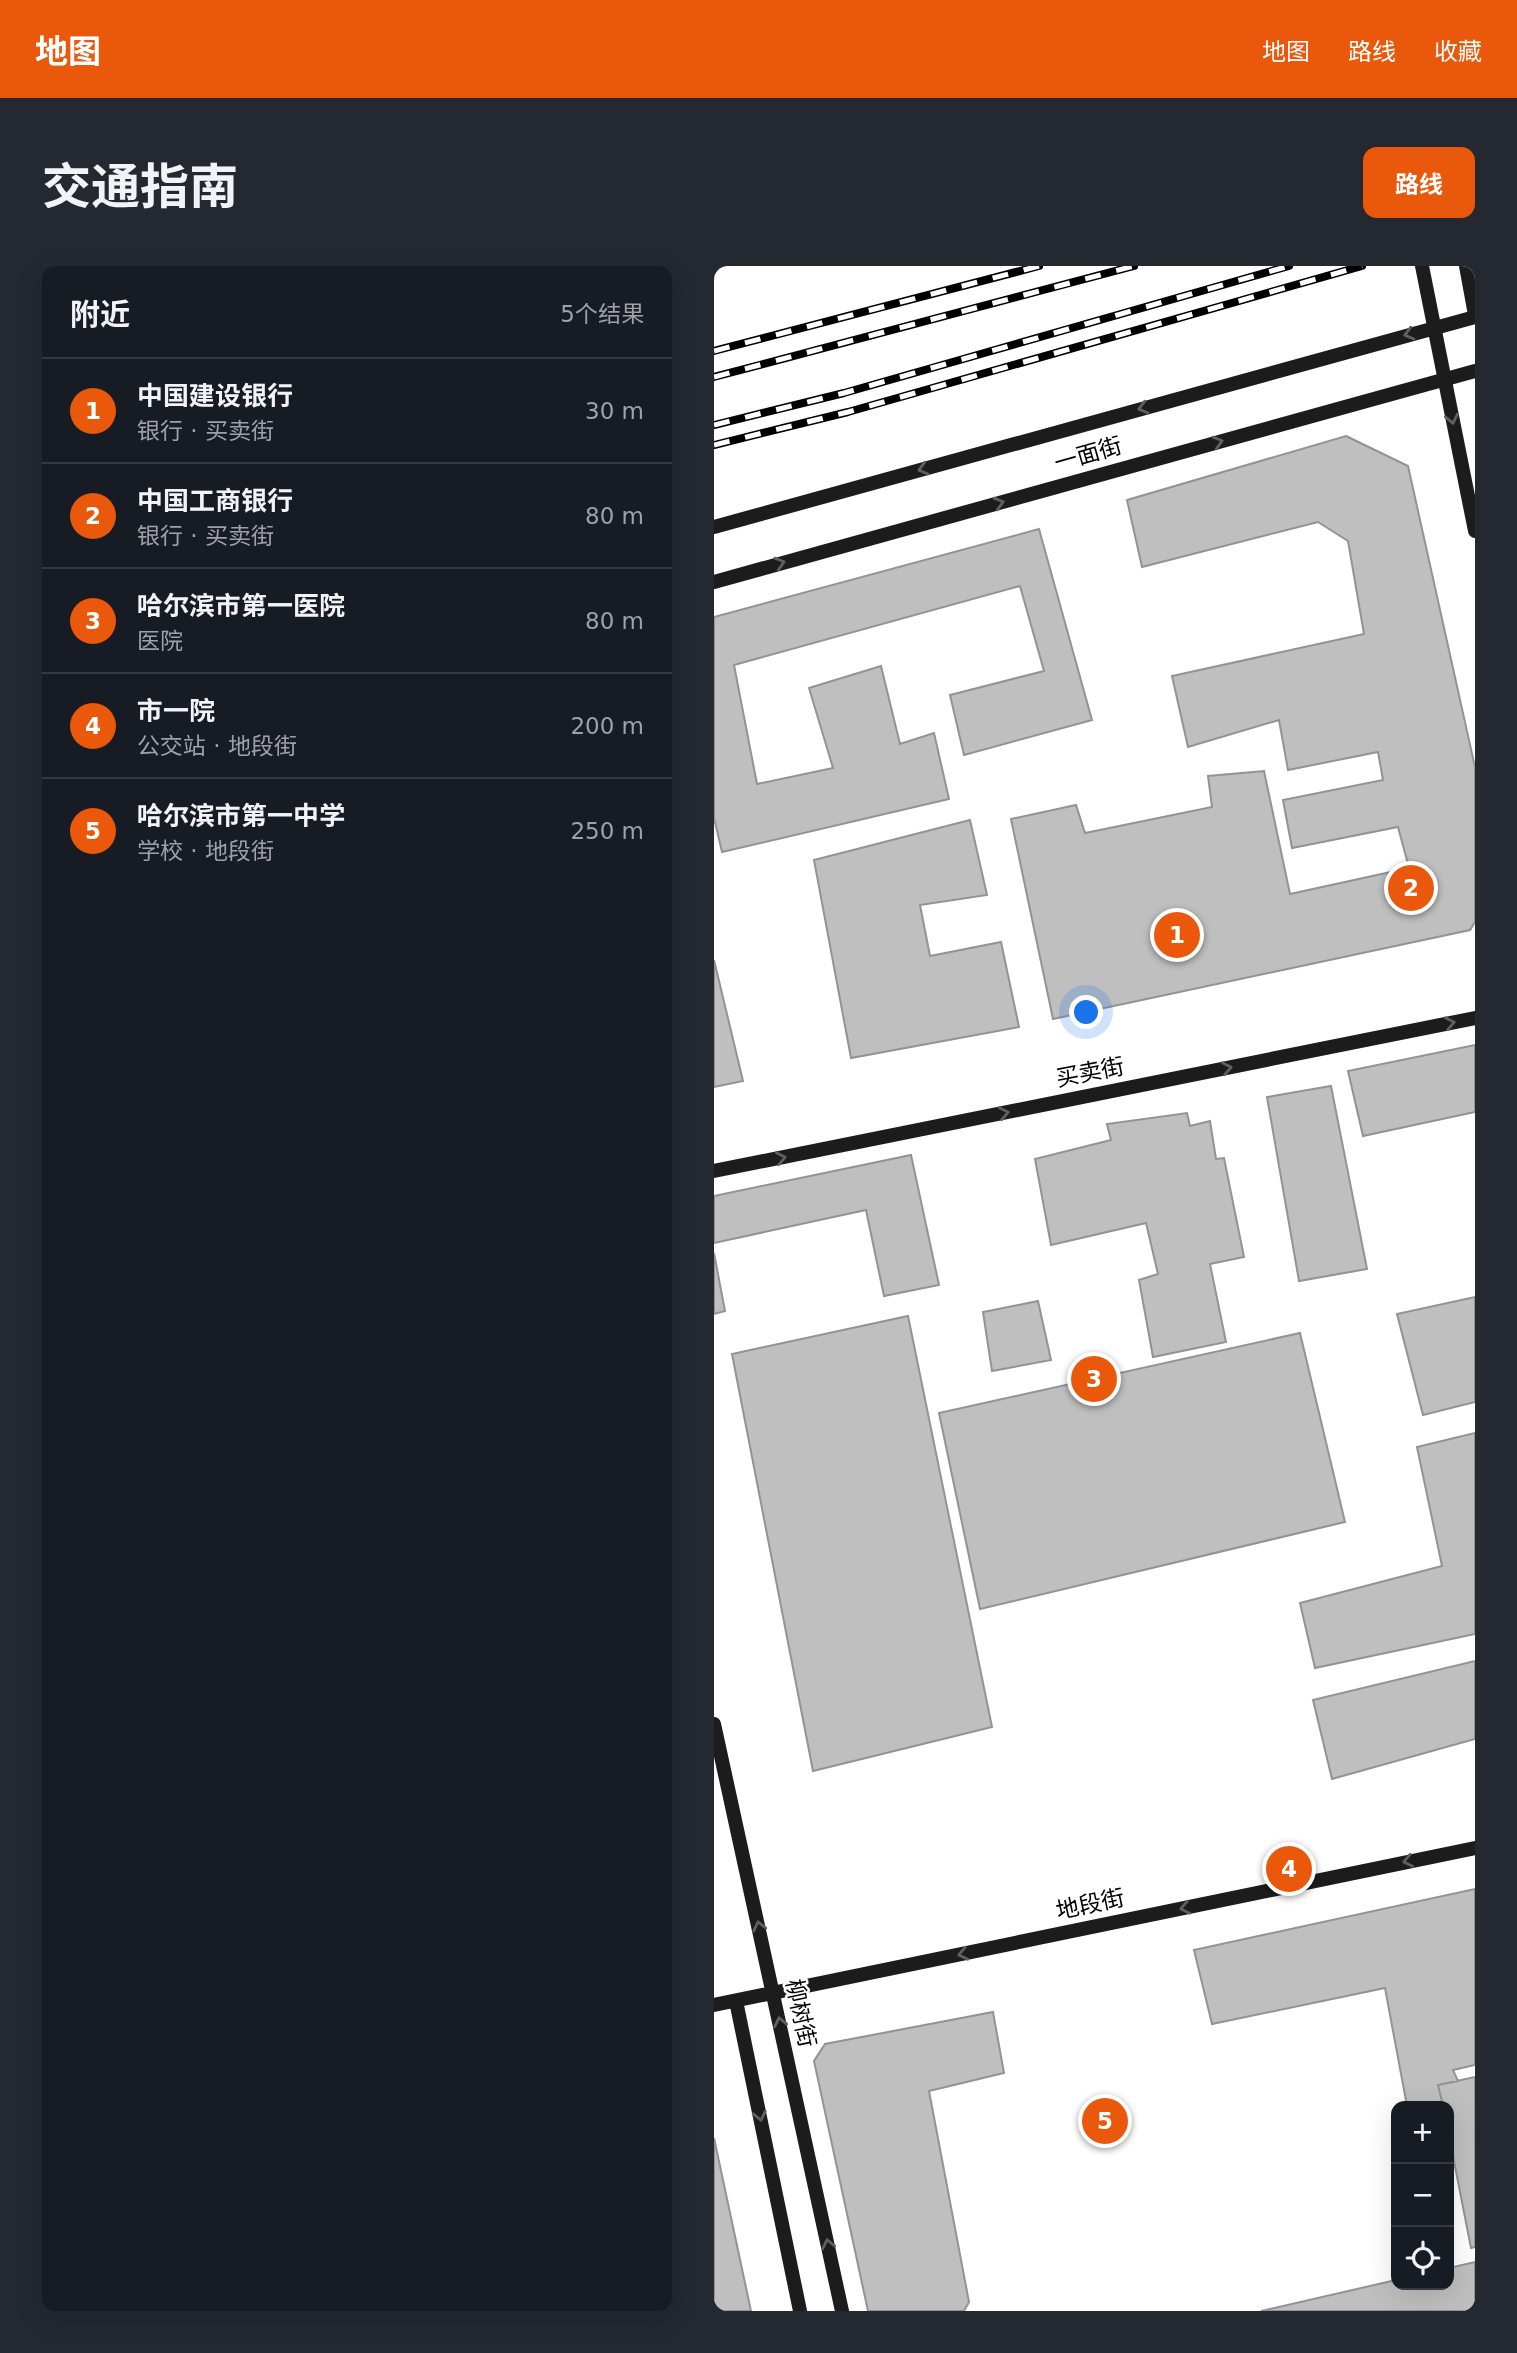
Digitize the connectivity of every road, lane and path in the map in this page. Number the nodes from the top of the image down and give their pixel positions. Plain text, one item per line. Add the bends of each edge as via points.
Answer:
1 (1422, 266) edge
2 (1466, 266) edge
3 (1475, 316) edge
4 (1433, 328) junction
5 (1475, 370) edge
6 (1443, 379) junction
7 (714, 527) edge
8 (1475, 531) edge
9 (714, 582) edge
10 (1475, 1018) edge
11 (714, 1171) edge
12 (714, 1724) edge
13 (1475, 1848) edge
14 (774, 1993) junction
15 (736, 2001) junction
16 (714, 2005) edge
17 (800, 2311) edge
18 (842, 2311) edge

1 - 4 main road
2 - 3 main road
3 - 4 main road, 一面街
4 - 6 main road
4 -> 7 main road, 一面街
5 - 6 main road, 一面街
6 -> 8 main road
9 -> 6 main road, 一面街
11 -> 10 main road, 买卖街
14 -> 12 main road, 柳树街
13 -> 14 main road, 地段街
14 - 15 main road, 地段街
18 -> 14 main road, 柳树街
15 - 16 main road, 地段街
15 -> 17 main road

